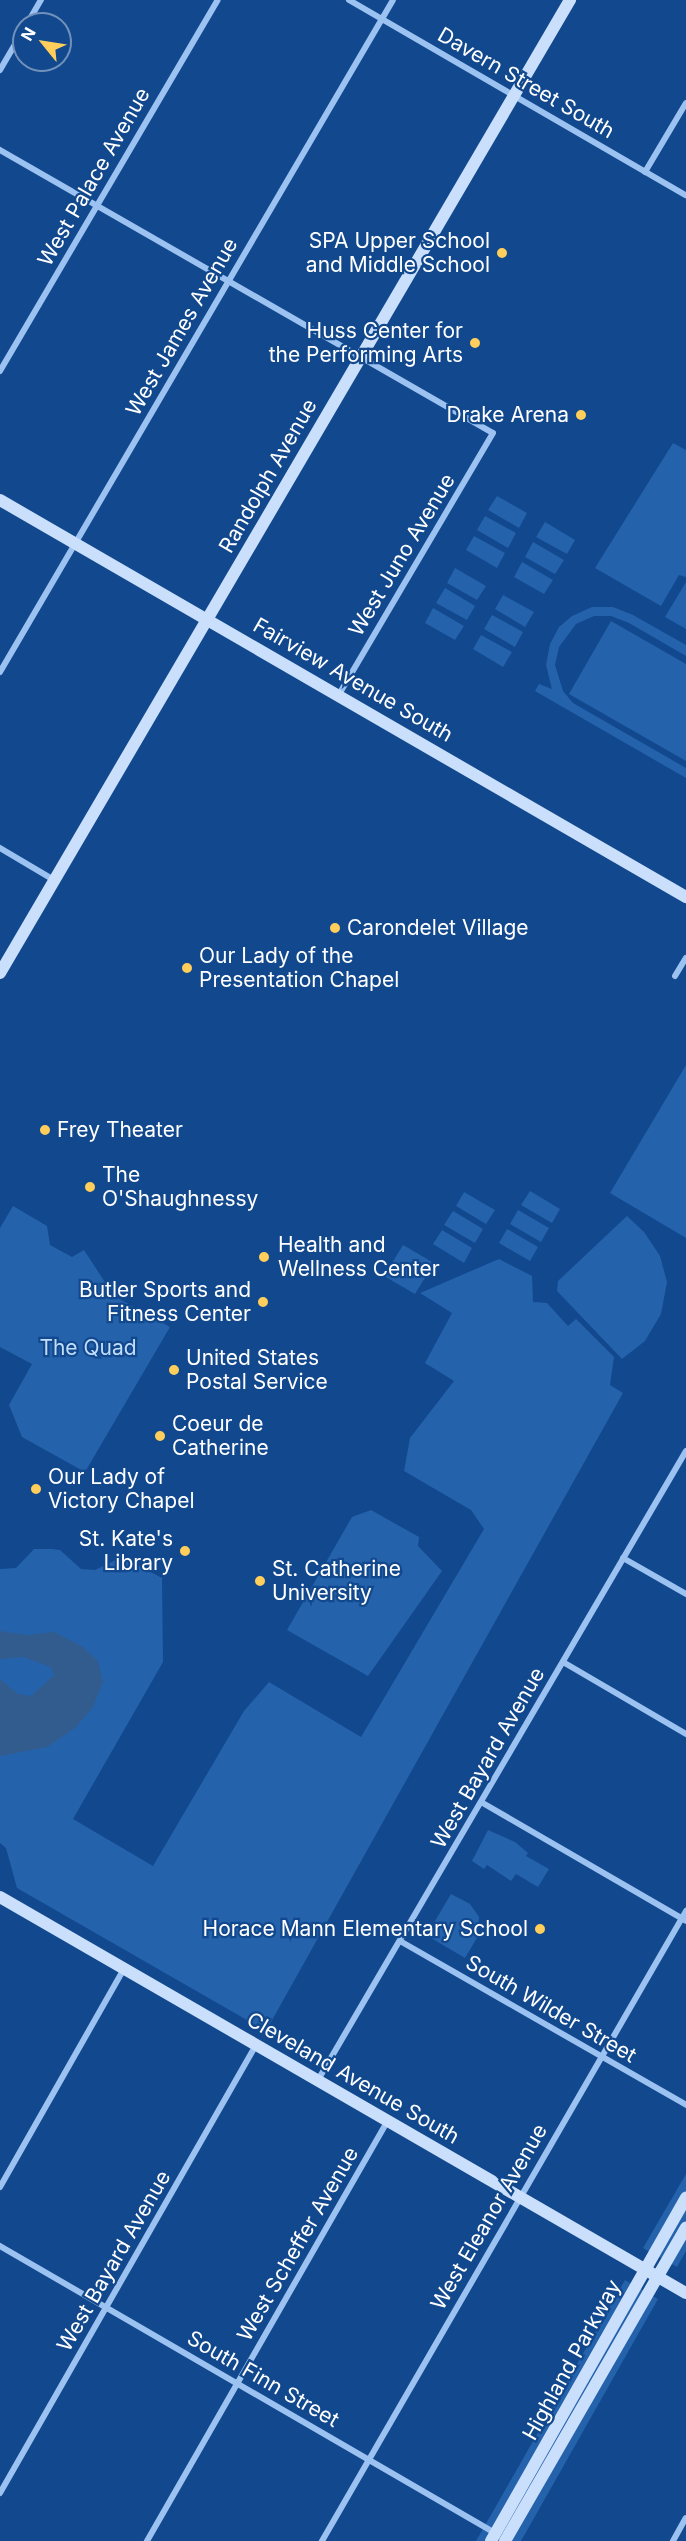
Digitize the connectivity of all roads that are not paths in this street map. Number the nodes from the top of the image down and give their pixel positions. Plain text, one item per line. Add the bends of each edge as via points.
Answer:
1 (218, 0) edge
2 (349, 0) edge
3 (393, 0) edge
4 (570, 0) edge
5 (382, 19) junction
6 (12, 50) edge
7 (0, 70) edge
8 (513, 96) junction
9 (686, 103) edge
10 (0, 150) edge
11 (645, 172) junction
12 (686, 195) edge
13 (96, 206) junction
14 (227, 281) junction
15 (360, 357) junction
16 (0, 371) edge
17 (0, 500) edge
18 (75, 543) junction
19 (207, 619) junction
20 (0, 672) edge
21 (339, 694) junction
22 (0, 848) edge
23 (54, 880) junction
24 (686, 897) edge
25 (686, 958) edge
26 (0, 973) edge
27 (675, 976) dead end
28 (686, 1452) edge
29 (623, 1558) junction
30 (686, 1594) edge
31 (563, 1662) junction
32 (686, 1734) edge
33 (481, 1802) junction
34 (0, 1897) edge
35 (686, 1911) edge
36 (684, 1919) edge
37 (399, 1941) junction
38 (124, 1968) junction
39 (257, 2045) junction
40 (601, 2056) junction
41 (318, 2080) junction
42 (686, 2105) edge
43 (388, 2120) junction
44 (0, 2187) edge
45 (519, 2197) junction
46 (686, 2198) edge
47 (686, 2228) edge
48 (0, 2246) edge
49 (644, 2269) junction
50 (658, 2277) junction
51 (686, 2293) edge
52 (106, 2308) junction
53 (237, 2383) junction
54 (369, 2460) junction
55 (0, 2493) edge
56 (686, 2518) edge
57 (502, 2539) edge
58 (147, 2541) edge
59 (322, 2541) edge
60 (673, 2541) edge

1 - 13 street, West Palace Avenue
2 - 5 street, Davern Street South
3 - 5 street, West James Avenue
4 - 8 street, Randolph Avenue
5 - 8 street, Davern Street South
5 - 14 street, West James Avenue
6 - 7 street
8 - 11 street, Davern Street South
8 - 15 street, Randolph Avenue
9 - 11 street
10 - 13 street
11 - 12 street, Davern Street South
13 - 14 street
13 - 16 street, West Palace Avenue
14 - 15 street
14 - 18 street, West James Avenue
15 - 19 street, Randolph Avenue
15 - 21 street, West Juno Avenue via 493,433
17 - 18 street, Fairview Avenue South
18 - 19 street, Fairview Avenue South
18 - 20 street, West James Avenue
19 - 21 street, Fairview Avenue South
19 - 23 street, Randolph Avenue
21 - 24 street, Fairview Avenue South
22 - 23 street
23 - 26 street, Randolph Avenue
25 - 27 street
28 - 29 street, West Bayard Avenue
29 - 30 street
29 - 31 street, West Bayard Avenue
31 - 32 street
31 - 33 street, West Bayard Avenue
33 - 36 street
33 - 37 street, West Bayard Avenue
34 - 38 street, Cleveland Avenue South
35 - 36 street, West Eleanor Avenue
36 - 40 street, West Eleanor Avenue
37 - 40 street, South Wilder Street
37 - 41 street, West Bayard Avenue
38 - 39 street, Cleveland Avenue South
38 - 44 street
39 - 41 street, Cleveland Avenue South
39 - 52 street, West Bayard Avenue
40 - 42 street, South Wilder Street
40 - 45 street, West Eleanor Avenue
41 - 43 street, Cleveland Avenue South
43 - 45 street, Cleveland Avenue South
43 - 53 street, West Scheffer Avenue
45 - 49 street, Cleveland Avenue South
45 - 54 street, West Eleanor Avenue
46 - 49 street, Highland Parkway
47 - 50 street, Highland Parkway
48 - 52 street, South Finn Street
49 - 50 street, Cleveland Avenue South
49 - 57 street, Highland Parkway
50 - 51 street, Cleveland Avenue South
50 - 57 street, Highland Parkway
52 - 53 street, South Finn Street
52 - 55 street, West Bayard Avenue
53 - 54 street, South Finn Street
53 - 58 street, West Scheffer Avenue
54 - 57 street, South Finn Street
54 - 59 street, West Eleanor Avenue
56 - 60 street

